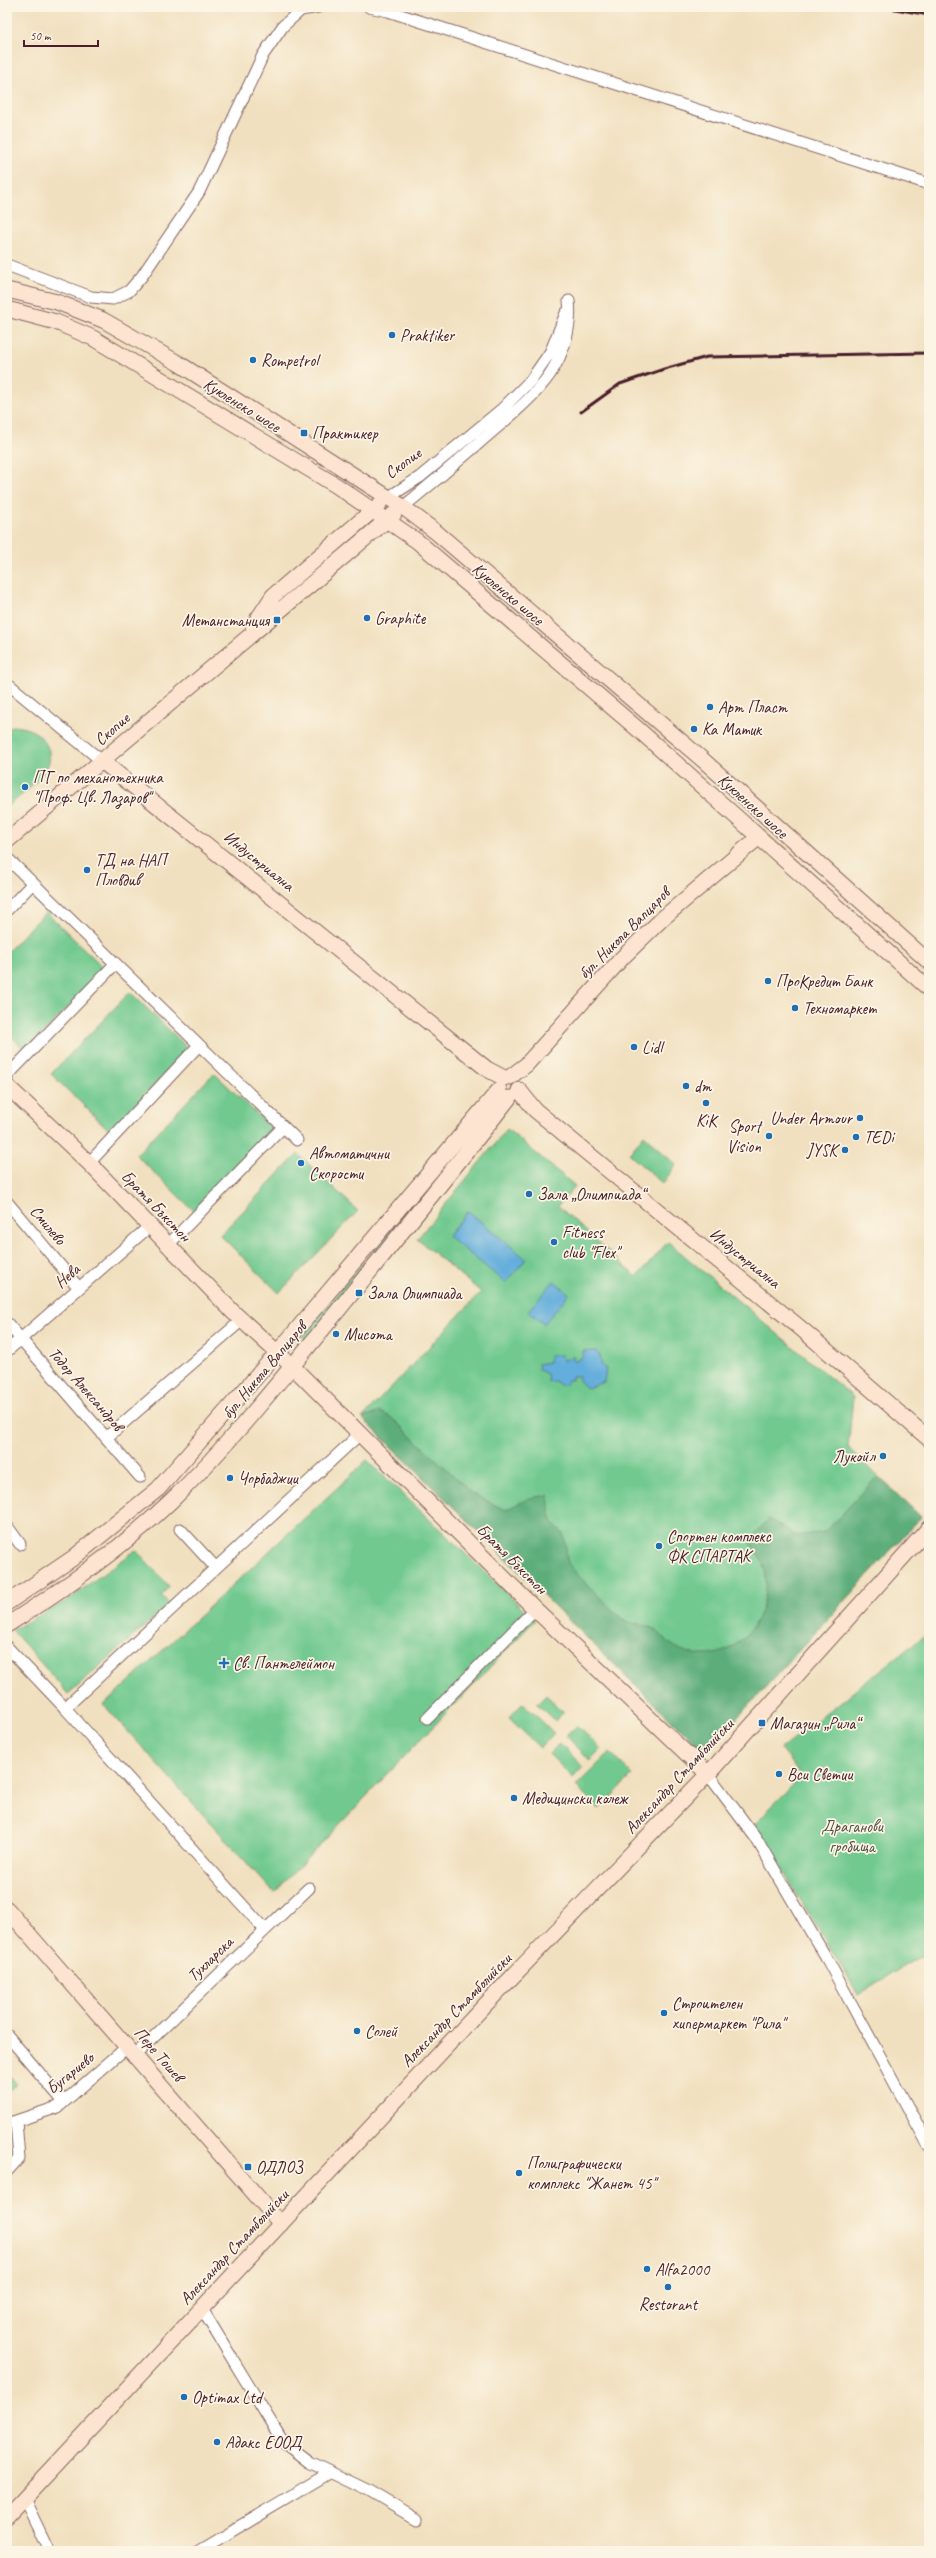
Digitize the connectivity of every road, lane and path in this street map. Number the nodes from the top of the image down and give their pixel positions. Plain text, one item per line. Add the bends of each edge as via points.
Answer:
1 (318, 7) edge
2 (369, 7) edge
3 (929, 184) edge
4 (7, 265) edge
5 (7, 290) edge
6 (7, 309) edge
7 (490, 417) junction
8 (498, 427) junction
9 (389, 497) junction
10 (403, 507) junction
11 (373, 510) junction
12 (387, 520) junction
13 (241, 643) junction
14 (7, 683) edge
15 (103, 762) junction
16 (759, 837) junction
17 (7, 841) edge
18 (7, 858) edge
19 (32, 884) junction
20 (7, 910) edge
21 (929, 962) edge
22 (115, 964) junction
23 (929, 989) edge
24 (199, 1045) junction
25 (7, 1076) edge
26 (7, 1086) edge
27 (509, 1087) junction
28 (283, 1127) junction
29 (297, 1140) dead end
30 (89, 1163) junction
31 (7, 1202) edge
32 (150, 1226) junction
33 (168, 1245) junction
34 (79, 1288) junction
35 (242, 1320) junction
36 (7, 1323) edge
37 (21, 1339) junction
38 (7, 1351) edge
39 (277, 1353) junction
40 (292, 1366) junction
41 (360, 1434) junction
42 (106, 1438) junction
43 (929, 1439) edge
44 (140, 1477) dead end
45 (7, 1526) edge
46 (180, 1528) dead end
47 (929, 1528) edge
48 (20, 1544) dead end
49 (216, 1568) junction
50 (7, 1602) edge
51 (535, 1609) junction
52 (7, 1625) edge
53 (7, 1647) edge
54 (65, 1708) junction
55 (428, 1718) dead end
56 (708, 1774) junction
57 (309, 1888) dead end
58 (7, 1909) edge
59 (265, 1930) junction
60 (7, 2034) edge
61 (131, 2051) junction
62 (64, 2102) junction
63 (12, 2122) edge
64 (929, 2146) edge
65 (7, 2171) edge
66 (281, 2224) junction
67 (202, 2309) junction
68 (331, 2472) junction
69 (24, 2499) junction
70 (7, 2516) edge
71 (416, 2518) dead end
72 (49, 2551) edge
73 (198, 2551) edge

1 - 4 street via 302,10 283,26 263,55 199,192 129,291 113,299 91,297
2 - 3 street
5 - 9 street, Кукленско шосе via 57,302 103,320 178,363
6 - 11 street, Кукленско шосе via 56,322 93,338
7 - 8 street
7 - 8 street, Скопие via 531,380 542,366 556,340 570,301 568,330 550,373
7 - 9 street, Скопие via 420,477
8 - 10 street
9 - 10 street, Кукленско шосе
9 - 11 street, Скопие
10 - 12 street, Скопие
10 - 21 street, Кукленско шосе via 436,532 696,755
11 - 12 street, Кукленско шосе
11 - 13 street, Скопие via 273,596
12 - 13 street, Скопие
12 - 16 street, Кукленско шосе via 417,541 640,731
13 - 15 street, Скопие
14 - 15 street, Индустриална
15 - 17 street, Скопие
15 - 27 street, Индустриална
16 - 23 street, Кукленско шосе
16 - 27 street, бул. Никола Вапцаров via 663,918 627,953
18 - 19 street
19 - 20 street
19 - 22 street
22 - 24 street
22 - 25 street
24 - 28 street
24 - 30 street
26 - 30 street, Братя Бъкстон
27 - 39 street, бул. Никола Вапцаров
27 - 40 street, бул. Никола Вапцаров via 399,1238
27 - 43 street, Индустриална via 804,1331
28 - 29 street
28 - 33 street
30 - 32 street, Братя Бъкстон
31 - 34 street, Смилево
32 - 33 street, Братя Бъкстон
32 - 34 street, Нева
33 - 35 street, Братя Бъкстон
34 - 37 street, Нева
35 - 39 street, Братя Бъкстон
35 - 42 street
36 - 37 street, Тодор Александров
37 - 38 street, Нева
37 - 42 street, Тодор Александров
39 - 40 street, Братя Бъкстон
39 - 50 street, бул. Никола Вапцаров via 158,1489 73,1558
40 - 41 street, Братя Бъкстон
40 - 52 street, бул. Никола Вапцаров via 203,1469 148,1522 76,1579
41 - 49 street
41 - 51 street, Братя Бъкстон
42 - 44 street, Тодор Александров
45 - 48 street
46 - 49 street
47 - 56 street, Александър Стамболийски
49 - 54 street
51 - 55 street
51 - 56 street, Братя Бъкстон
53 - 54 street
54 - 59 street
56 - 64 street via 756,1838 828,1961
56 - 66 street, Александър Стамболийски via 495,1995
57 - 59 street, Тухларска
58 - 61 street, Пере Тошев
59 - 61 street, Тухларска
60 - 62 street
61 - 62 street, Бугариево
61 - 66 street, Пере Тошев
62 - 63 street, Бугариево via 58,2107
63 - 65 street via 19,2158
66 - 67 street, Александър Стамболийски
67 - 68 street via 283,2442 309,2462
67 - 69 street, Александър Стамболийски
68 - 71 street
68 - 73 street
69 - 70 street, Александър Стамболийски
69 - 72 street

